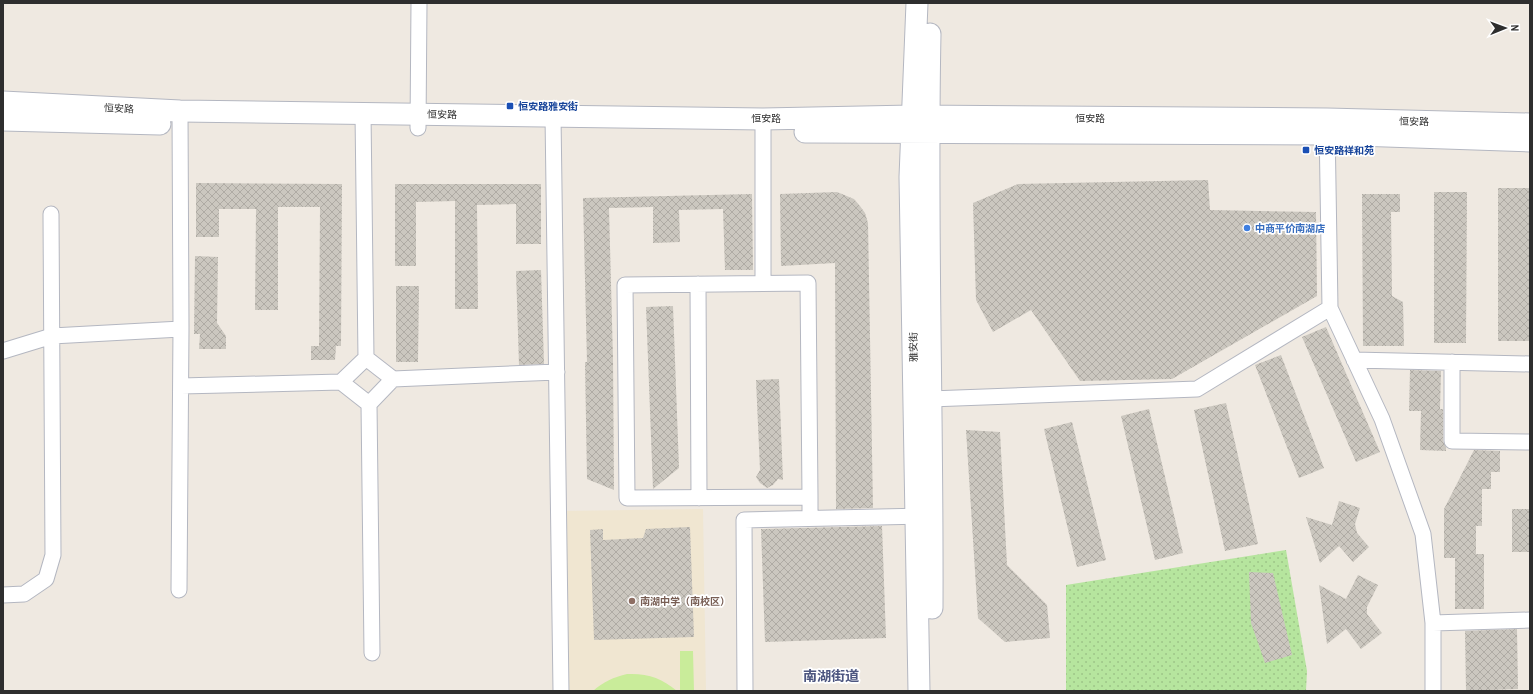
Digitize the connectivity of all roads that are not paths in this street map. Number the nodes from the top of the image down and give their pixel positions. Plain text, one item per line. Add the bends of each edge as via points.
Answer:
1 (419, 3) edge
2 (917, 3) edge
3 (930, 3) edge
4 (3, 102) edge
5 (180, 118) junction
6 (3, 120) edge
7 (363, 120) junction
8 (418, 121) junction
9 (553, 123) junction
10 (920, 124) junction
11 (1530, 124) edge
12 (763, 125) junction
13 (1327, 127) junction
14 (1530, 141) edge
15 (51, 214) dead end
16 (763, 283) junction
17 (698, 284) junction
18 (1330, 308) junction
19 (181, 329) junction
20 (52, 336) junction
21 (3, 351) edge
22 (366, 358) junction
23 (1354, 360) junction
24 (1452, 362) junction
25 (1530, 364) edge
26 (557, 372) junction
27 (393, 379) junction
28 (341, 382) junction
29 (181, 386) junction
30 (930, 399) junction
31 (369, 404) junction
32 (1530, 442) edge
33 (810, 497) junction
34 (699, 498) junction
35 (924, 516) junction
36 (810, 518) junction
37 (179, 590) dead end
38 (3, 595) edge
39 (1530, 620) edge
40 (1433, 623) junction
41 (372, 653) dead end
42 (561, 691) edge
43 (745, 691) edge
44 (919, 691) edge
45 (933, 691) edge
46 (1432, 691) edge

1 - 8 street
2 - 10 main road, 雅安街
3 - 10 main road, 雅安街
4 - 5 main road, 恒安路
5 - 6 main road, 恒安路
5 - 7 main road, 恒安路
5 - 19 street
7 - 8 main road, 恒安路
7 - 22 street
8 - 9 main road, 恒安路
9 - 12 main road, 恒安路
9 - 26 street
10 - 12 main road, 恒安路
10 - 13 main road, 恒安路
10 - 30 main road, 雅安街
10 - 35 main road, 雅安街 via 910,177
11 - 13 main road, 恒安路
12 - 16 street
13 - 14 main road, 恒安路
13 - 18 street
15 - 20 street
16 - 17 street
16 - 33 street via 808,282
17 - 34 street
17 - 34 street via 625,285 627,498
18 - 23 street
18 - 30 street via 1197,389
19 - 20 street
19 - 29 street
20 - 21 street
20 - 38 street via 53,555 46,579 24,594
22 - 27 street
22 - 28 street
23 - 24 street
23 - 40 street via 1382,419 1423,534
24 - 25 street
24 - 32 street via 1452,441
26 - 27 street
26 - 42 street
27 - 31 street
28 - 29 street
28 - 31 street
29 - 37 street
30 - 35 main road, 雅安街
31 - 41 street
33 - 34 street
33 - 36 street
35 - 36 street
35 - 44 main road, 雅安街
35 - 45 main road, 雅安街
36 - 43 street via 744,520
39 - 40 street
40 - 46 street

